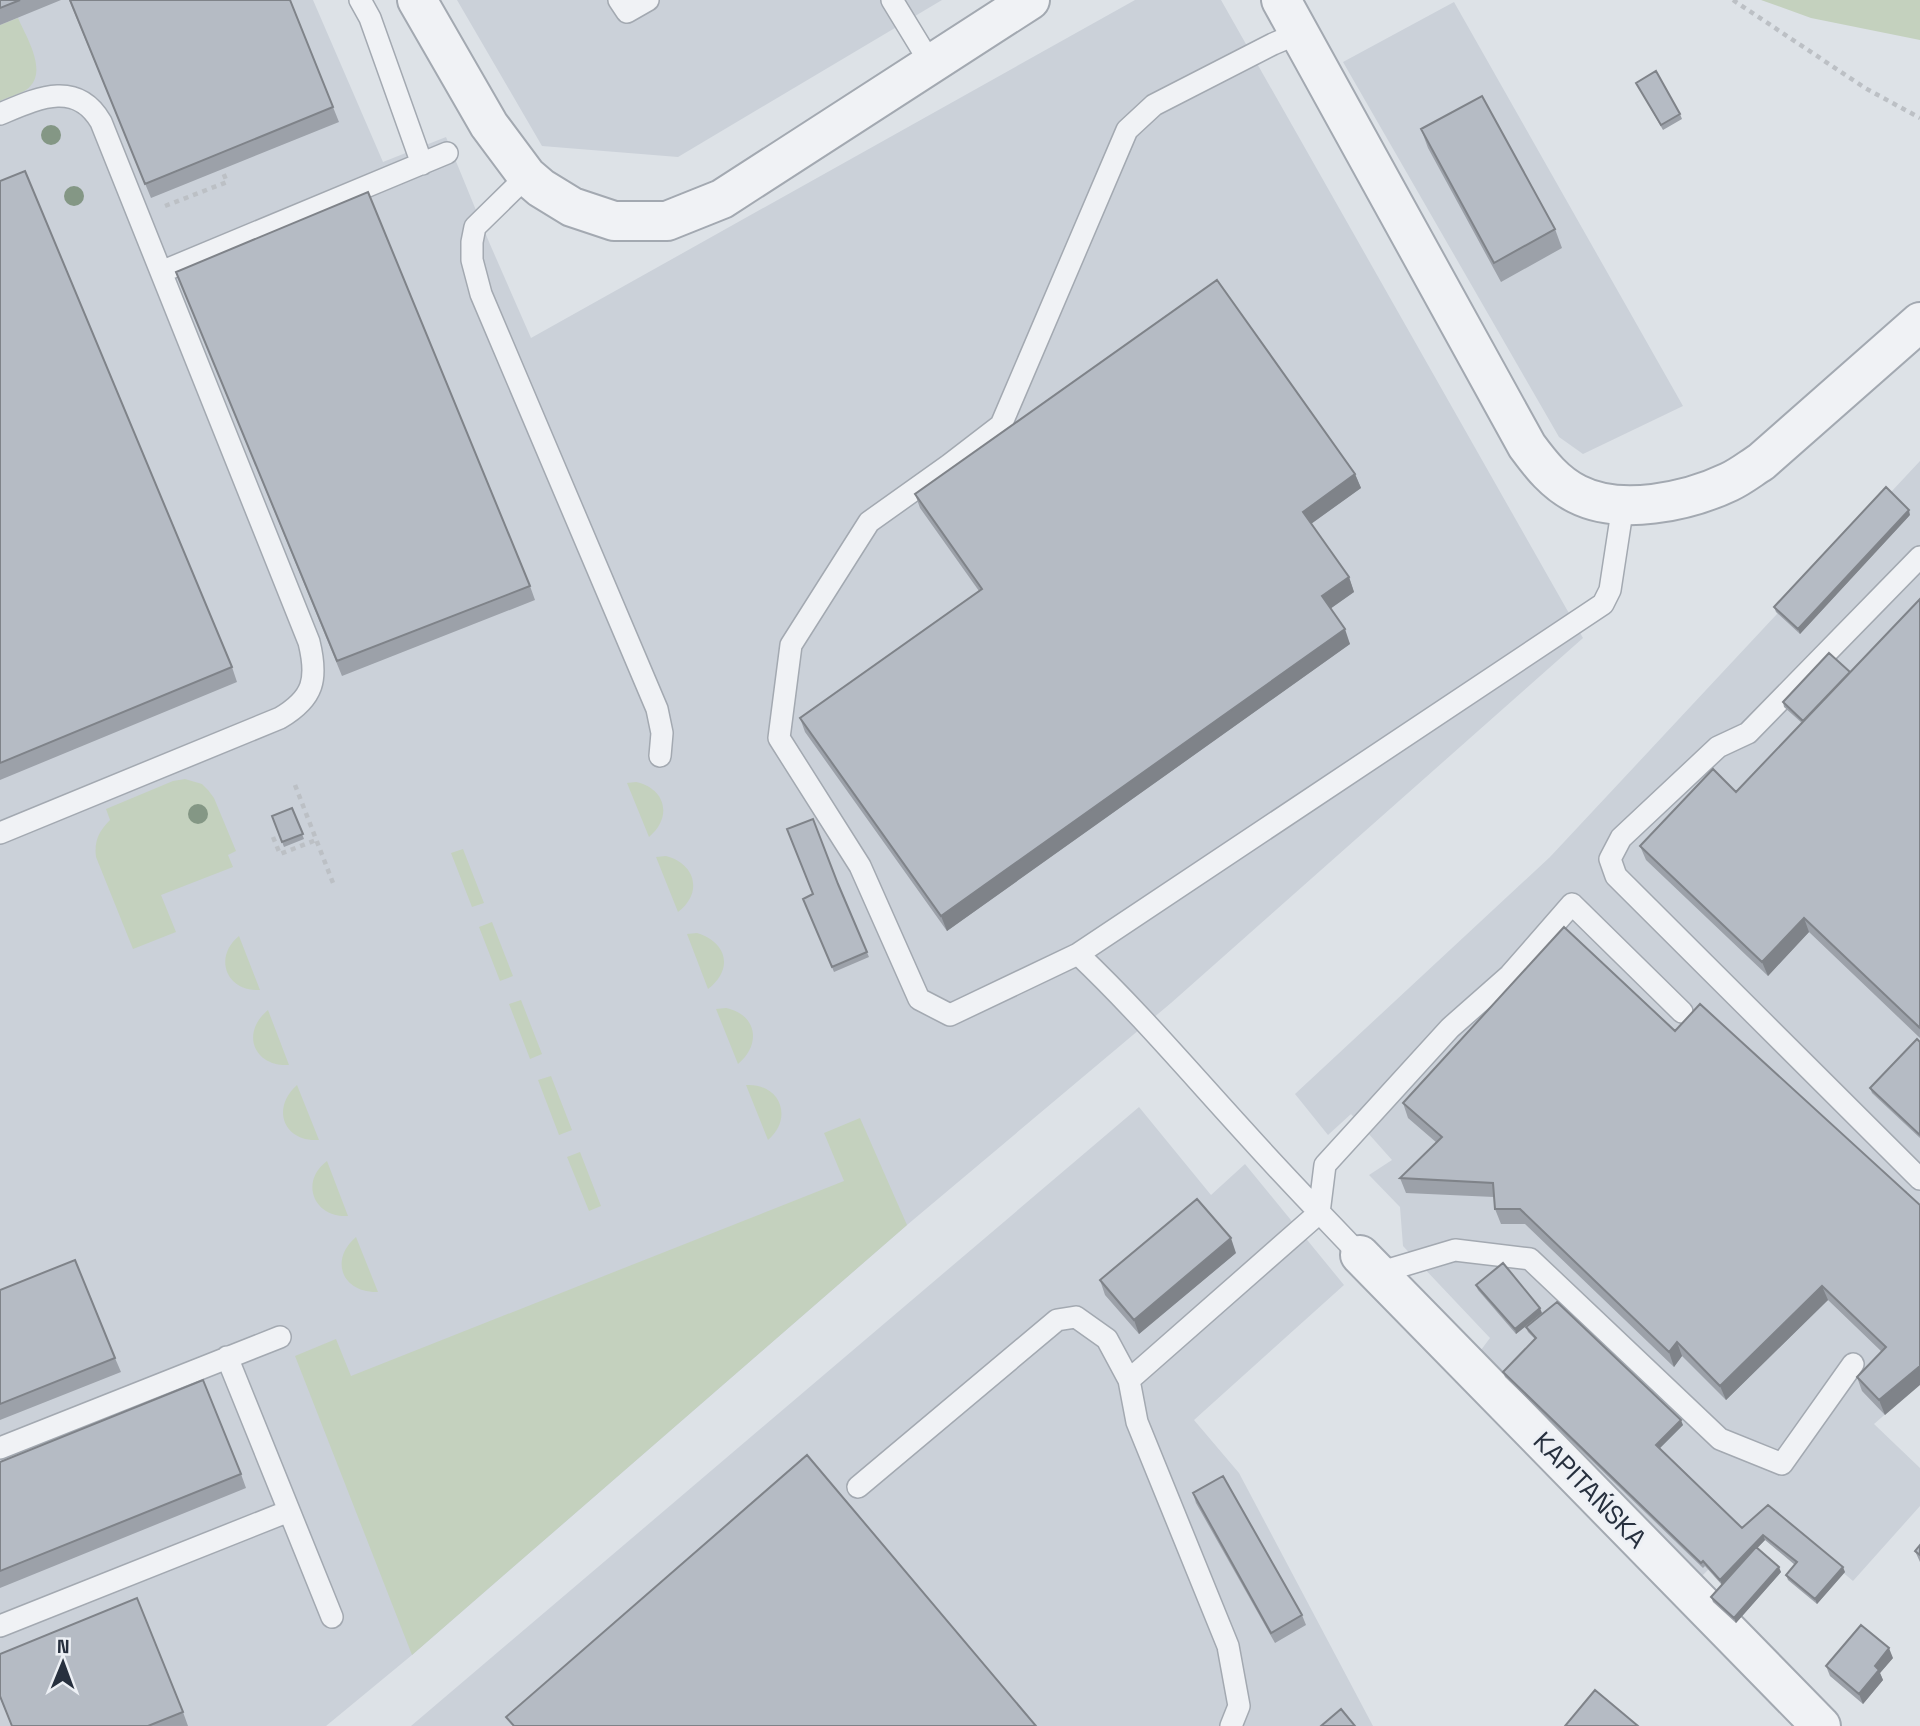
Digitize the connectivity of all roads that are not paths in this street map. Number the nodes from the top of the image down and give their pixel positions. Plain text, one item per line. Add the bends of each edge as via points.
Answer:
1 (360, 0) edge
2 (417, 0) edge
3 (620, 0) edge
4 (648, 0) edge
5 (892, 0) edge
6 (1030, 0) edge
7 (1290, 16) edge
8 (931, 64) junction
9 (0, 114) edge
10 (447, 153) dead end
11 (422, 164) junction
12 (527, 176) junction
13 (161, 272) junction
14 (1920, 322) edge
15 (1623, 505) junction
16 (1920, 557) edge
17 (660, 756) dead end
18 (0, 833) edge
19 (1078, 954) junction
20 (1682, 1012) dead end
21 (1920, 1179) edge
22 (1319, 1213) junction
23 (1369, 1264) junction
24 (280, 1337) dead end
25 (227, 1357) junction
26 (1853, 1364) dead end
27 (1129, 1380) junction
28 (0, 1448) edge
29 (858, 1487) dead end
30 (289, 1511) junction
31 (332, 1617) dead end
32 (0, 1626) edge
33 (1231, 1726) edge
34 (1821, 1726) edge

1 - 11 lane
2 - 12 street via 489,125
3 - 4 lane via 627,12
5 - 8 lane
6 - 8 street
7 - 15 street via 1527,446 1549,474 1577,494
7 - 19 lane via 1154,105 1126,130 1001,425 869,522 791,645 779,738 859,866 919,999 950,1015
8 - 12 street via 722,199 667,221 614,221 572,207
9 - 13 lane via 58,96 74,97 94,111
10 - 11 lane
11 - 13 lane
12 - 17 lane via 475,227 474,268 657,709
13 - 18 lane via 309,642 314,666 311,687 299,706 280,718
14 - 15 street via 1760,462 1731,481 1676,500
15 - 19 lane via 1610,590 1603,604
16 - 21 lane via 1748,733 1718,747 1621,838 1610,859 1616,876
19 - 22 lane
20 - 22 lane via 1572,904 1510,975 1450,1028 1325,1165
22 - 23 lane
22 - 27 lane
23 - 26 lane via 1455,1250 1530,1259 1720,1439 1782,1464
23 - 34 street, KAPITAŃSKA
24 - 25 lane
25 - 28 lane
25 - 30 lane
27 - 29 lane via 1107,1339 1076,1317 1057,1320
27 - 33 lane via 1138,1422 1227,1646 1240,1706
30 - 31 lane
30 - 32 lane

